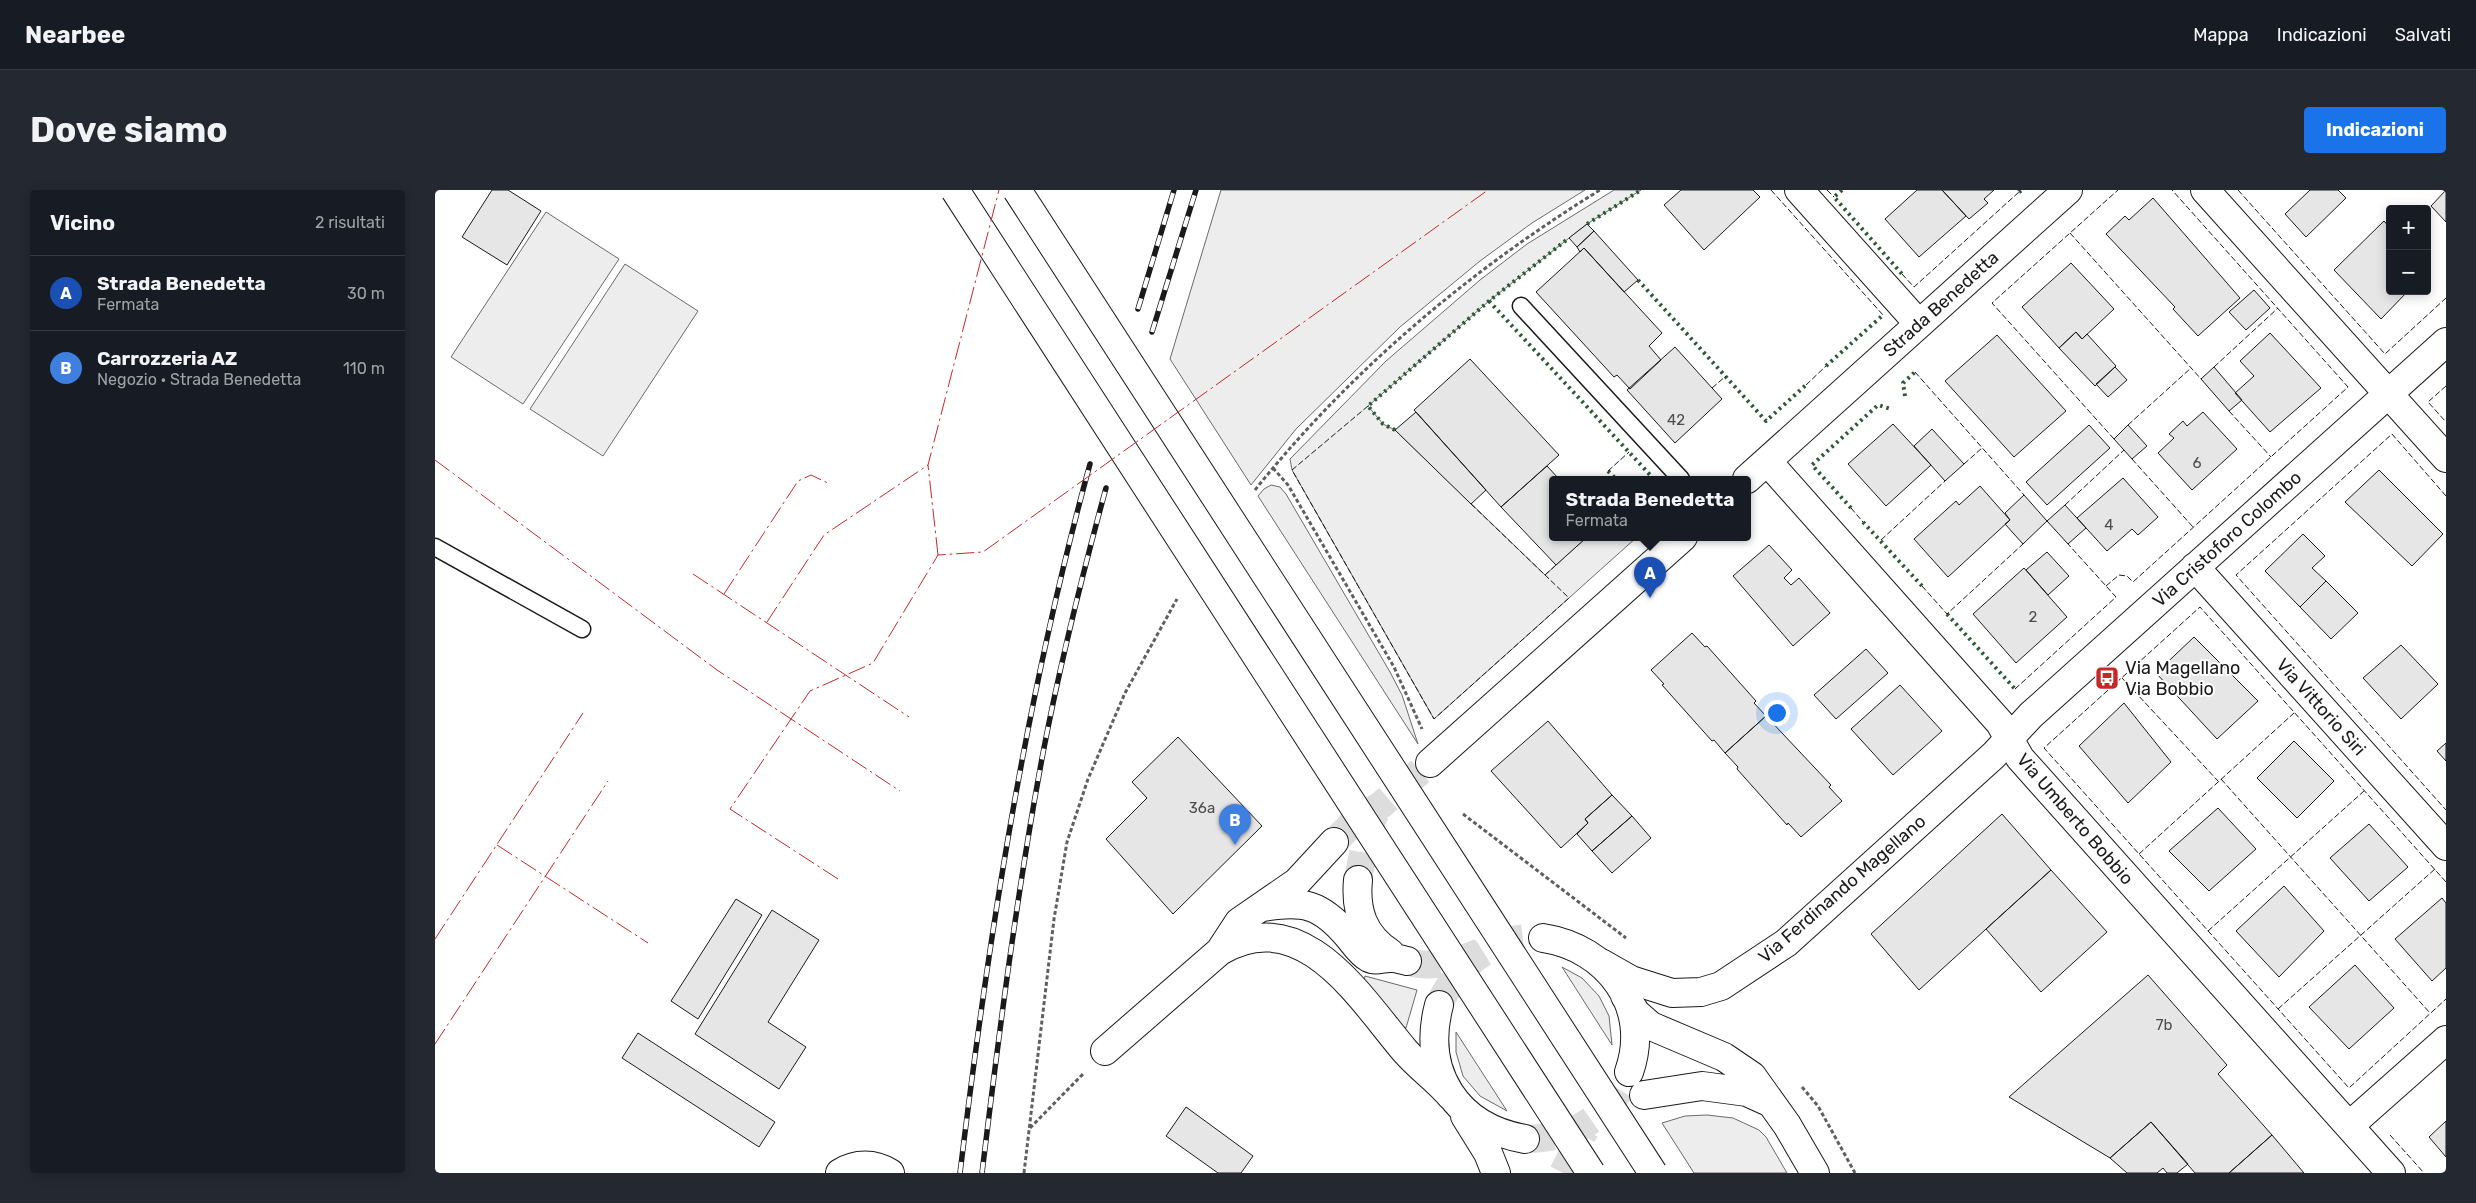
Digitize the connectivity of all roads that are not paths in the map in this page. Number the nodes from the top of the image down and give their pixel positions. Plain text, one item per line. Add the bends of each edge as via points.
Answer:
1 (955, 190) edge
2 (1017, 190) edge
3 (1799, 190) edge
4 (2068, 190) edge
5 (2205, 190) edge
6 (1521, 306) dead end
7 (1919, 324) junction
8 (2446, 342) edge
9 (2388, 394) junction
10 (2446, 458) edge
11 (1767, 461) junction
12 (1678, 476) edge
13 (1750, 476) edge
14 (1679, 541) edge
15 (435, 547) edge
16 (2195, 567) junction
17 (582, 628) dead end
18 (2009, 738) junction
19 (1435, 759) tunnel mouth
20 (2446, 846) edge
21 (1358, 880) tunnel mouth
22 (1309, 905) junction
23 (1250, 912) junction
24 (1543, 938) tunnel mouth
25 (1220, 951) junction
26 (1599, 961) junction
27 (1335, 969) junction
28 (1625, 996) junction
29 (1439, 1005) tunnel mouth
30 (2446, 1040) edge
31 (1105, 1052) road end
32 (1629, 1072) tunnel mouth
33 (1644, 1095) dead end
34 (1453, 1098) junction
35 (1769, 1102) junction
36 (2349, 1126) junction
37 (1525, 1139) tunnel mouth
38 (840, 1173) edge
39 (890, 1173) edge
40 (1496, 1173) edge
41 (1591, 1173) edge
42 (1653, 1173) edge
43 (1815, 1173) edge
44 (2391, 1173) edge

1 - 41 main road, bridge
2 - 42 main road, bridge
3 - 7 main road
4 - 7 main road, Strada Benedetta
5 - 9 main road
6 - 12 lane
7 - 11 main road, Strada Benedetta
8 - 9 main road, Via Cristoforo Colombo
9 - 10 main road
9 - 16 main road, Via Cristoforo Colombo
11 - 13 main road, Strada Benedetta
11 - 18 main road, Via Umberto Bobbio via 2000,723
14 - 19 main road
15 - 17 lane
16 - 18 main road, Via Cristoforo Colombo
16 - 20 main road, Via Vittorio Siri
18 - 26 main road, Via Ferdinando Magellano via 1786,943 1716,988 1681,993 1642,985
18 - 36 main road, Via Umberto Bobbio via 2020,758
21 - 22 main road via 1357,901 1365,927 1383,948 1409,962 1370,958 1330,916
22 - 23 main road via 1280,904
22 - 23 main road via 1313,877 1331,846 1297,882
22 - 27 main road via 1313,936
23 - 25 main road via 1239,922
24 - 26 main road, Via Ferdinando Magellano via 1571,945
25 - 27 main road via 1235,943 1254,939 1284,940 1312,950
25 - 31 main road
26 - 28 main road, Via Ferdinando Magellano via 1621,986
27 - 34 main road via 1409,1056
28 - 32 main road, Via Ferdinando Magellano via 1635,1035
28 - 35 main road via 1636,1013 1651,1026 1747,1070
29 - 34 main road via 1435,1021 1435,1053 1438,1069
30 - 36 main road
33 - 35 main road via 1702,1086 1747,1092
34 - 37 main road via 1464,1111 1492,1130
34 - 40 main road via 1482,1143
35 - 43 main road
36 - 44 main road, Via Umberto Bobbio
38 - 39 main road via 854,1166 868,1165

